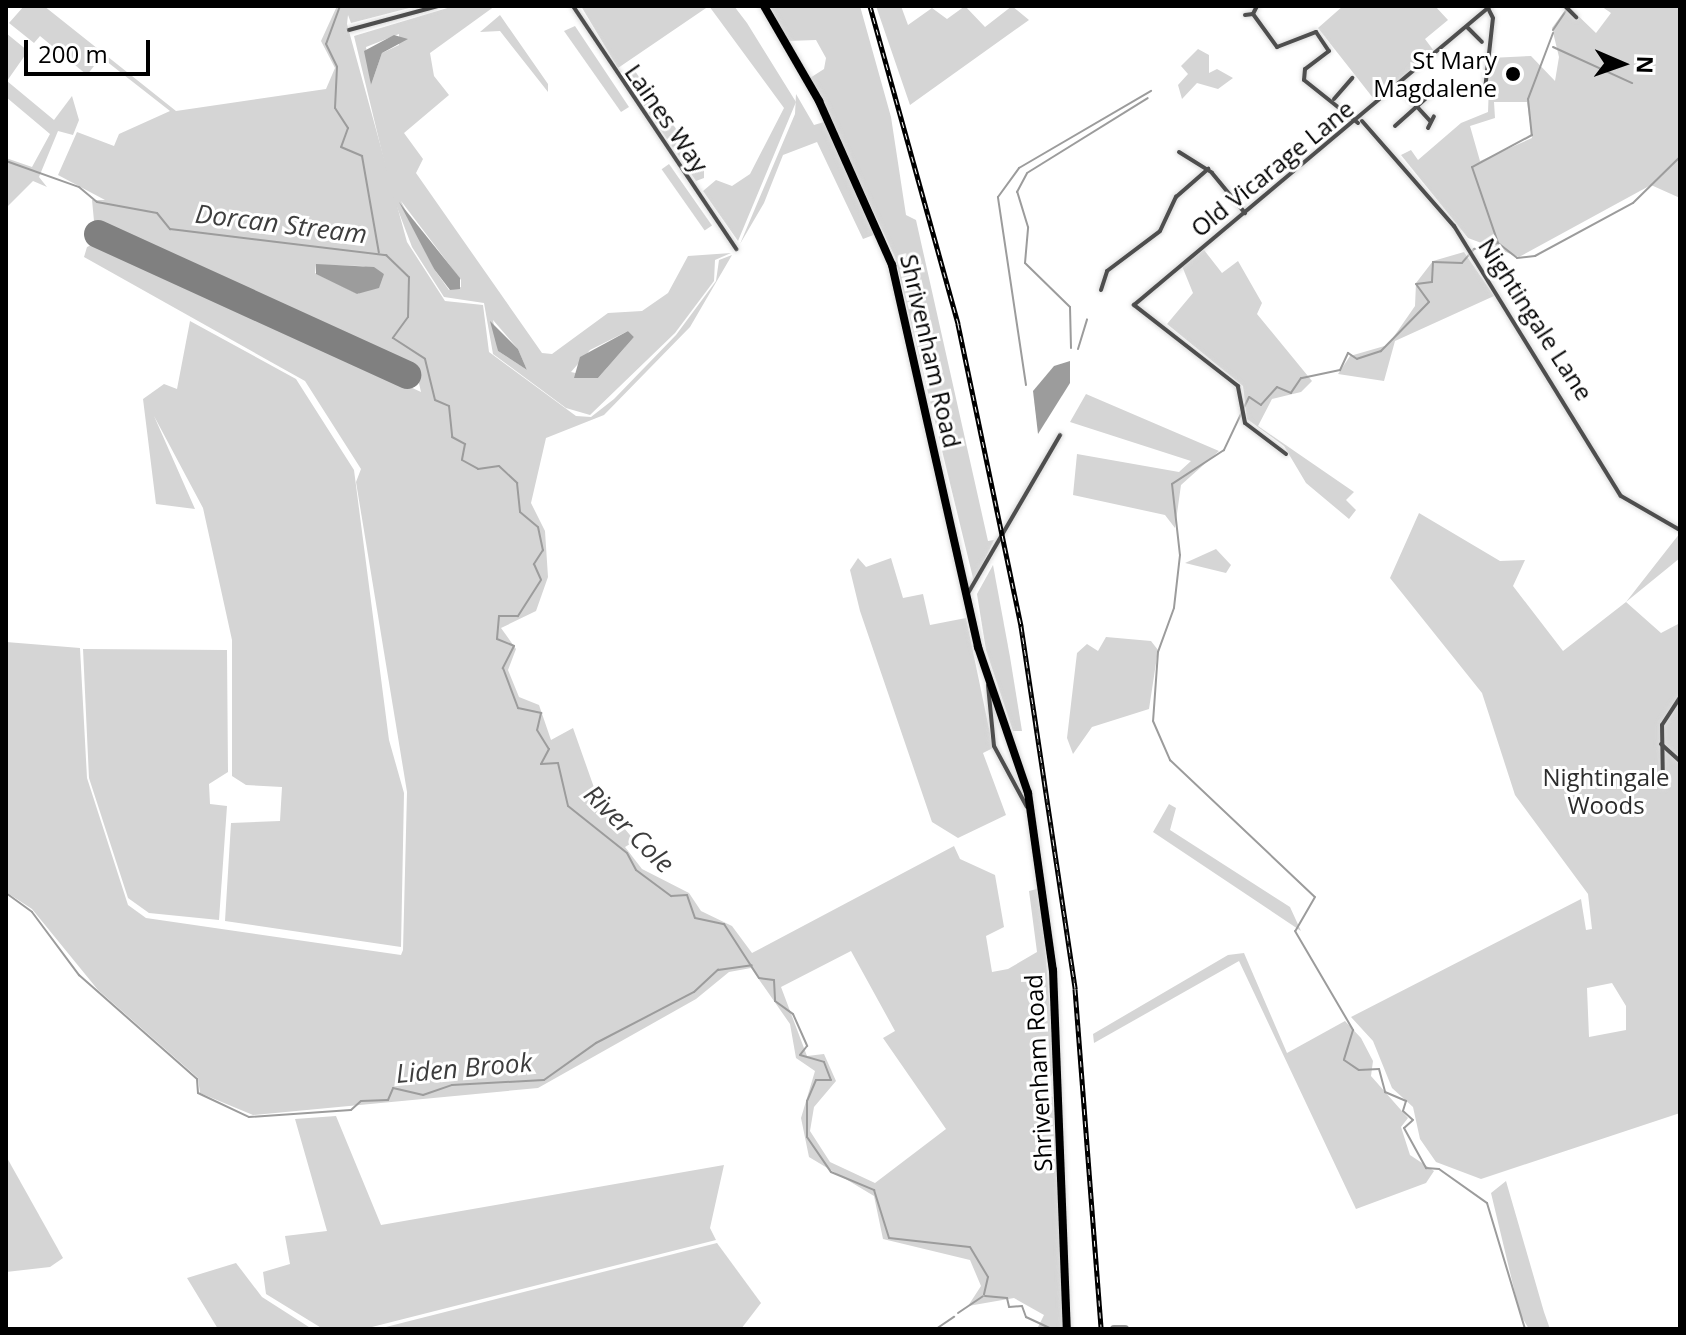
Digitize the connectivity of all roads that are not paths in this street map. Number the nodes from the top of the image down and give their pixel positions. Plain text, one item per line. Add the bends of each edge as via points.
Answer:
1 (438, 6) edge
2 (573, 6) edge
3 (764, 6) edge
4 (1257, 6) edge
5 (1489, 7) edge
6 (1566, 8) edge
7 (1253, 14) junction
8 (1245, 15) dead end
9 (1576, 17) dead end
10 (1467, 27) junction
11 (349, 30) dead end
12 (1482, 42) dead end
13 (1352, 78) dead end
14 (1399, 87) junction
15 (1485, 90) dead end
16 (1433, 92) dead end
17 (1334, 99) junction
18 (1417, 107) junction
19 (1394, 117) dead end
20 (1359, 122) junction
21 (1428, 128) dead end
22 (1179, 152) dead end
23 (1208, 169) junction
24 (1245, 213) junction
25 (736, 249) dead end
26 (1101, 290) dead end
27 (1060, 435) dead end
28 (1286, 454) dead end
29 (1680, 530) edge
30 (967, 595) junction
31 (988, 681) junction
32 (1680, 697) edge
33 (1661, 744) junction
34 (1680, 761) edge
35 (1663, 787) dead end
36 (1033, 816) junction
37 (1067, 1328) edge

1 - 11 street
2 - 25 street, Laines Way
3 - 30 highway, Shrivenham Road via 819,101 892,265
4 - 7 street
5 - 10 street, Old Vicarage Lane
5 - 15 street via 1493,18
6 - 9 street
7 - 8 street
7 - 17 street, Nightingale Lane via 1279,47 1316,32 1328,53 1303,76
10 - 12 street
10 - 14 street, Old Vicarage Lane
13 - 17 street
14 - 18 street
14 - 20 street, Old Vicarage Lane
16 - 18 street
17 - 20 street, Nightingale Lane
18 - 19 street via 1397,124
18 - 21 street via 1432,119
20 - 24 street, Old Vicarage Lane
20 - 29 street, Nightingale Lane via 1470,253 1621,496
22 - 23 street
23 - 24 street
23 - 26 street via 1176,197 1160,231 1107,271
24 - 28 street, Old Vicarage Lane via 1134,305 1238,386 1244,421
27 - 30 street
30 - 31 highway, Shrivenham Road
31 - 36 highway, Shrivenham Road
31 - 36 street, Shrivenham Road via 995,750
32 - 33 street via 1664,718
33 - 34 street
33 - 35 street
36 - 37 highway, Shrivenham Road via 1053,970

